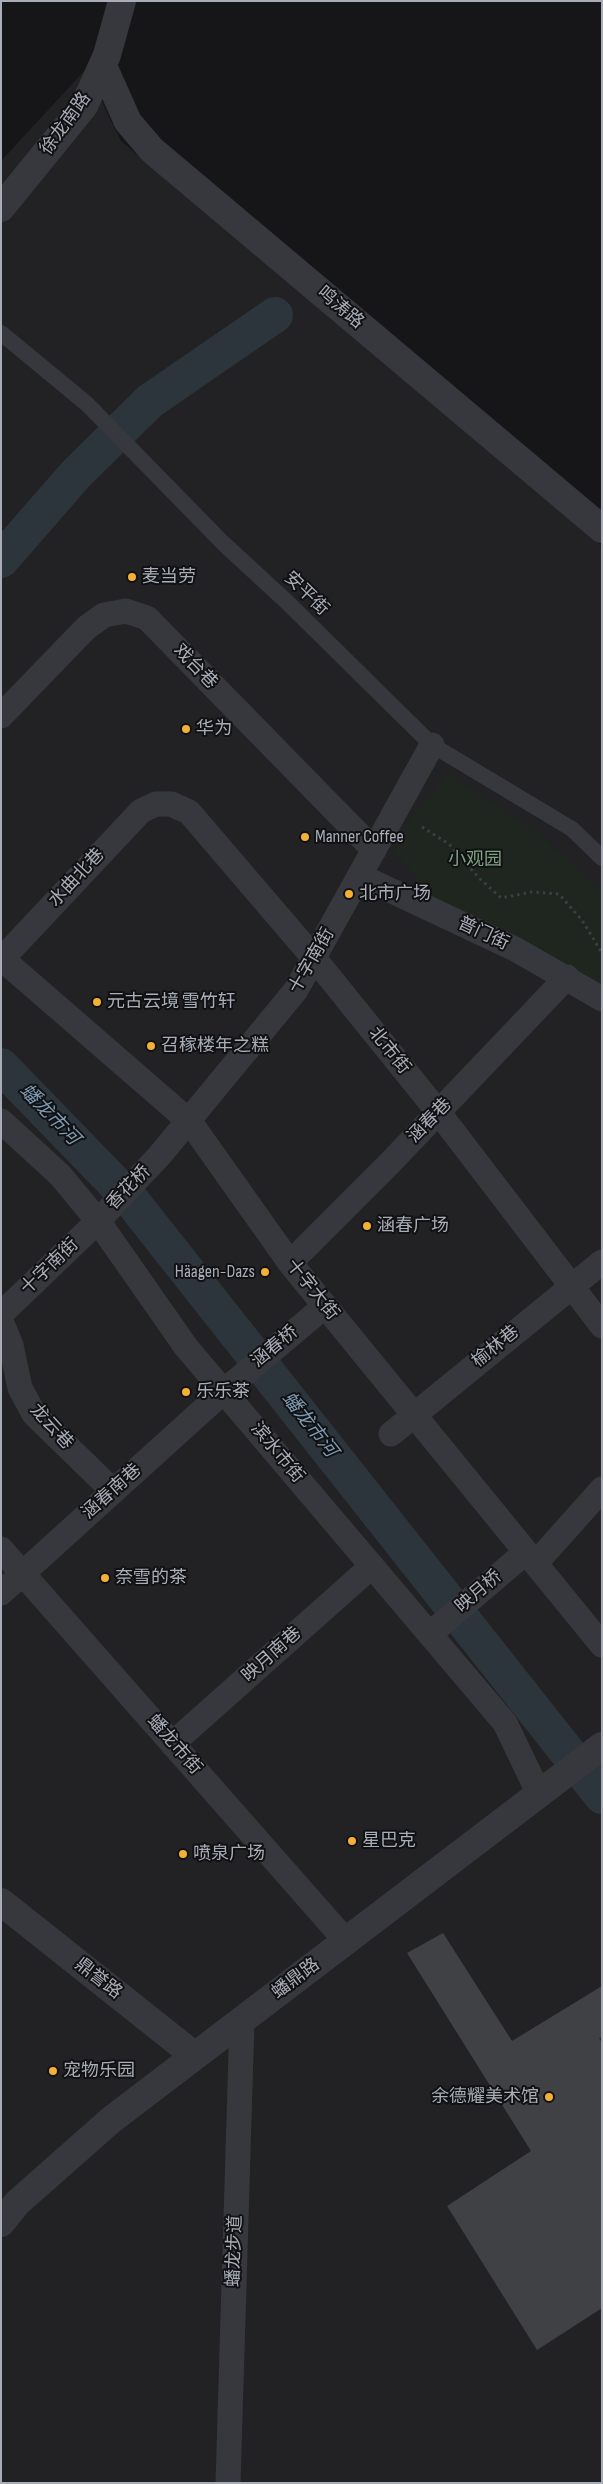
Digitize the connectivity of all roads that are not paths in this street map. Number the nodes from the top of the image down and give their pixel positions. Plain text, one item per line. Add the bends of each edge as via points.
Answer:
1 (122, 1) edge
2 (103, 66) junction
3 (1, 208) edge
4 (1, 333) edge
5 (602, 529) edge
6 (1, 716) edge
7 (432, 745) junction
8 (156, 804) joint
9 (374, 850) junction
10 (602, 858) edge
11 (360, 876) junction
12 (2, 958) edge
13 (314, 958) junction
14 (567, 977) junction
15 (602, 998) edge
16 (439, 1112) junction
17 (1, 1121) edge
18 (190, 1122) junction
19 (160, 1155) joint
20 (98, 1220) junction
21 (602, 1262) edge
22 (290, 1263) junction
23 (572, 1287) junction
24 (325, 1306) junction
25 (1, 1314) edge
26 (1, 1321) edge
27 (602, 1326) edge
28 (225, 1390) junction
29 (413, 1414) junction
30 (391, 1434) dead end
31 (602, 1488) edge
32 (114, 1491) junction
33 (1, 1549) edge
34 (531, 1557) junction
35 (372, 1566) junction
36 (22, 1573) junction
37 (1, 1594) edge
38 (431, 1633) junction
39 (602, 1645) edge
40 (172, 1744) junction
41 (602, 1746) edge
42 (539, 1794) junction
43 (1, 1902) edge
44 (346, 1941) junction
45 (242, 2020) junction
46 (195, 2056) junction
47 (1, 2223) edge
48 (228, 2483) edge

1 - 2 street, 徐龙南路
2 - 3 street, 徐龙南路 via 84,106
2 - 5 street, 鸣涛路 via 128,122 152,150
4 - 7 lane, 安平街 via 87,404 223,543
6 - 9 street, 戏台巷 via 86,628 104,615 126,611 147,618
7 - 9 street, 十字南街
7 - 10 lane, 安平街 via 572,830
8 - 12 street, 水曲北巷 via 141,810 129,821
8 - 13 street, 北市街 via 172,804 189,812
9 - 11 street, 十字南街
11 - 13 street, 十字南街
11 - 14 street, 普门街
12 - 18 street, 十字大街
13 - 16 street, 北市街
13 - 18 street, 十字南街 via 296,990
14 - 15 street, 普门街
14 - 16 street, 涵春巷
16 - 22 street, 涵春巷
16 - 23 street, 北市街
17 - 20 street, 滨水市街 via 60,1175
18 - 19 street, 十字南街
18 - 22 street, 十字大街
19 - 20 street, 香花桥
20 - 25 street, 十字南街
20 - 28 street, 滨水市街 via 186,1347
21 - 23 street, 榆林巷
22 - 24 street, 十字大街
23 - 27 street, 北市街
23 - 29 street, 榆林巷
24 - 28 street, 涵春桥
24 - 29 street, 十字大街
26 - 32 street, 龙云巷 via 11,1345 20,1388 34,1414
28 - 32 street, 涵春南巷
28 - 35 street, 滨水市街
29 - 30 street, 榆林巷
29 - 34 street, 十字大街
31 - 34 street, 映月桥
32 - 36 street, 涵春南巷
33 - 36 street, 蟠龙市街
34 - 38 street, 映月桥
34 - 39 street, 十字大街
35 - 38 street, 滨水市街
35 - 40 street, 映月南巷
36 - 37 street, 涵春南巷
36 - 40 street, 蟠龙市街
38 - 42 street, 滨水市街 via 504,1723
40 - 44 street, 蟠龙市街
41 - 42 street, 蟠鼎路
42 - 44 street, 蟠鼎路
43 - 46 street, 鼎誉路
44 - 45 street, 蟠鼎路
45 - 46 street, 蟠鼎路
45 - 48 street, 蟠龙步道
46 - 47 street, 蟠鼎路 via 111,2120 17,2203

